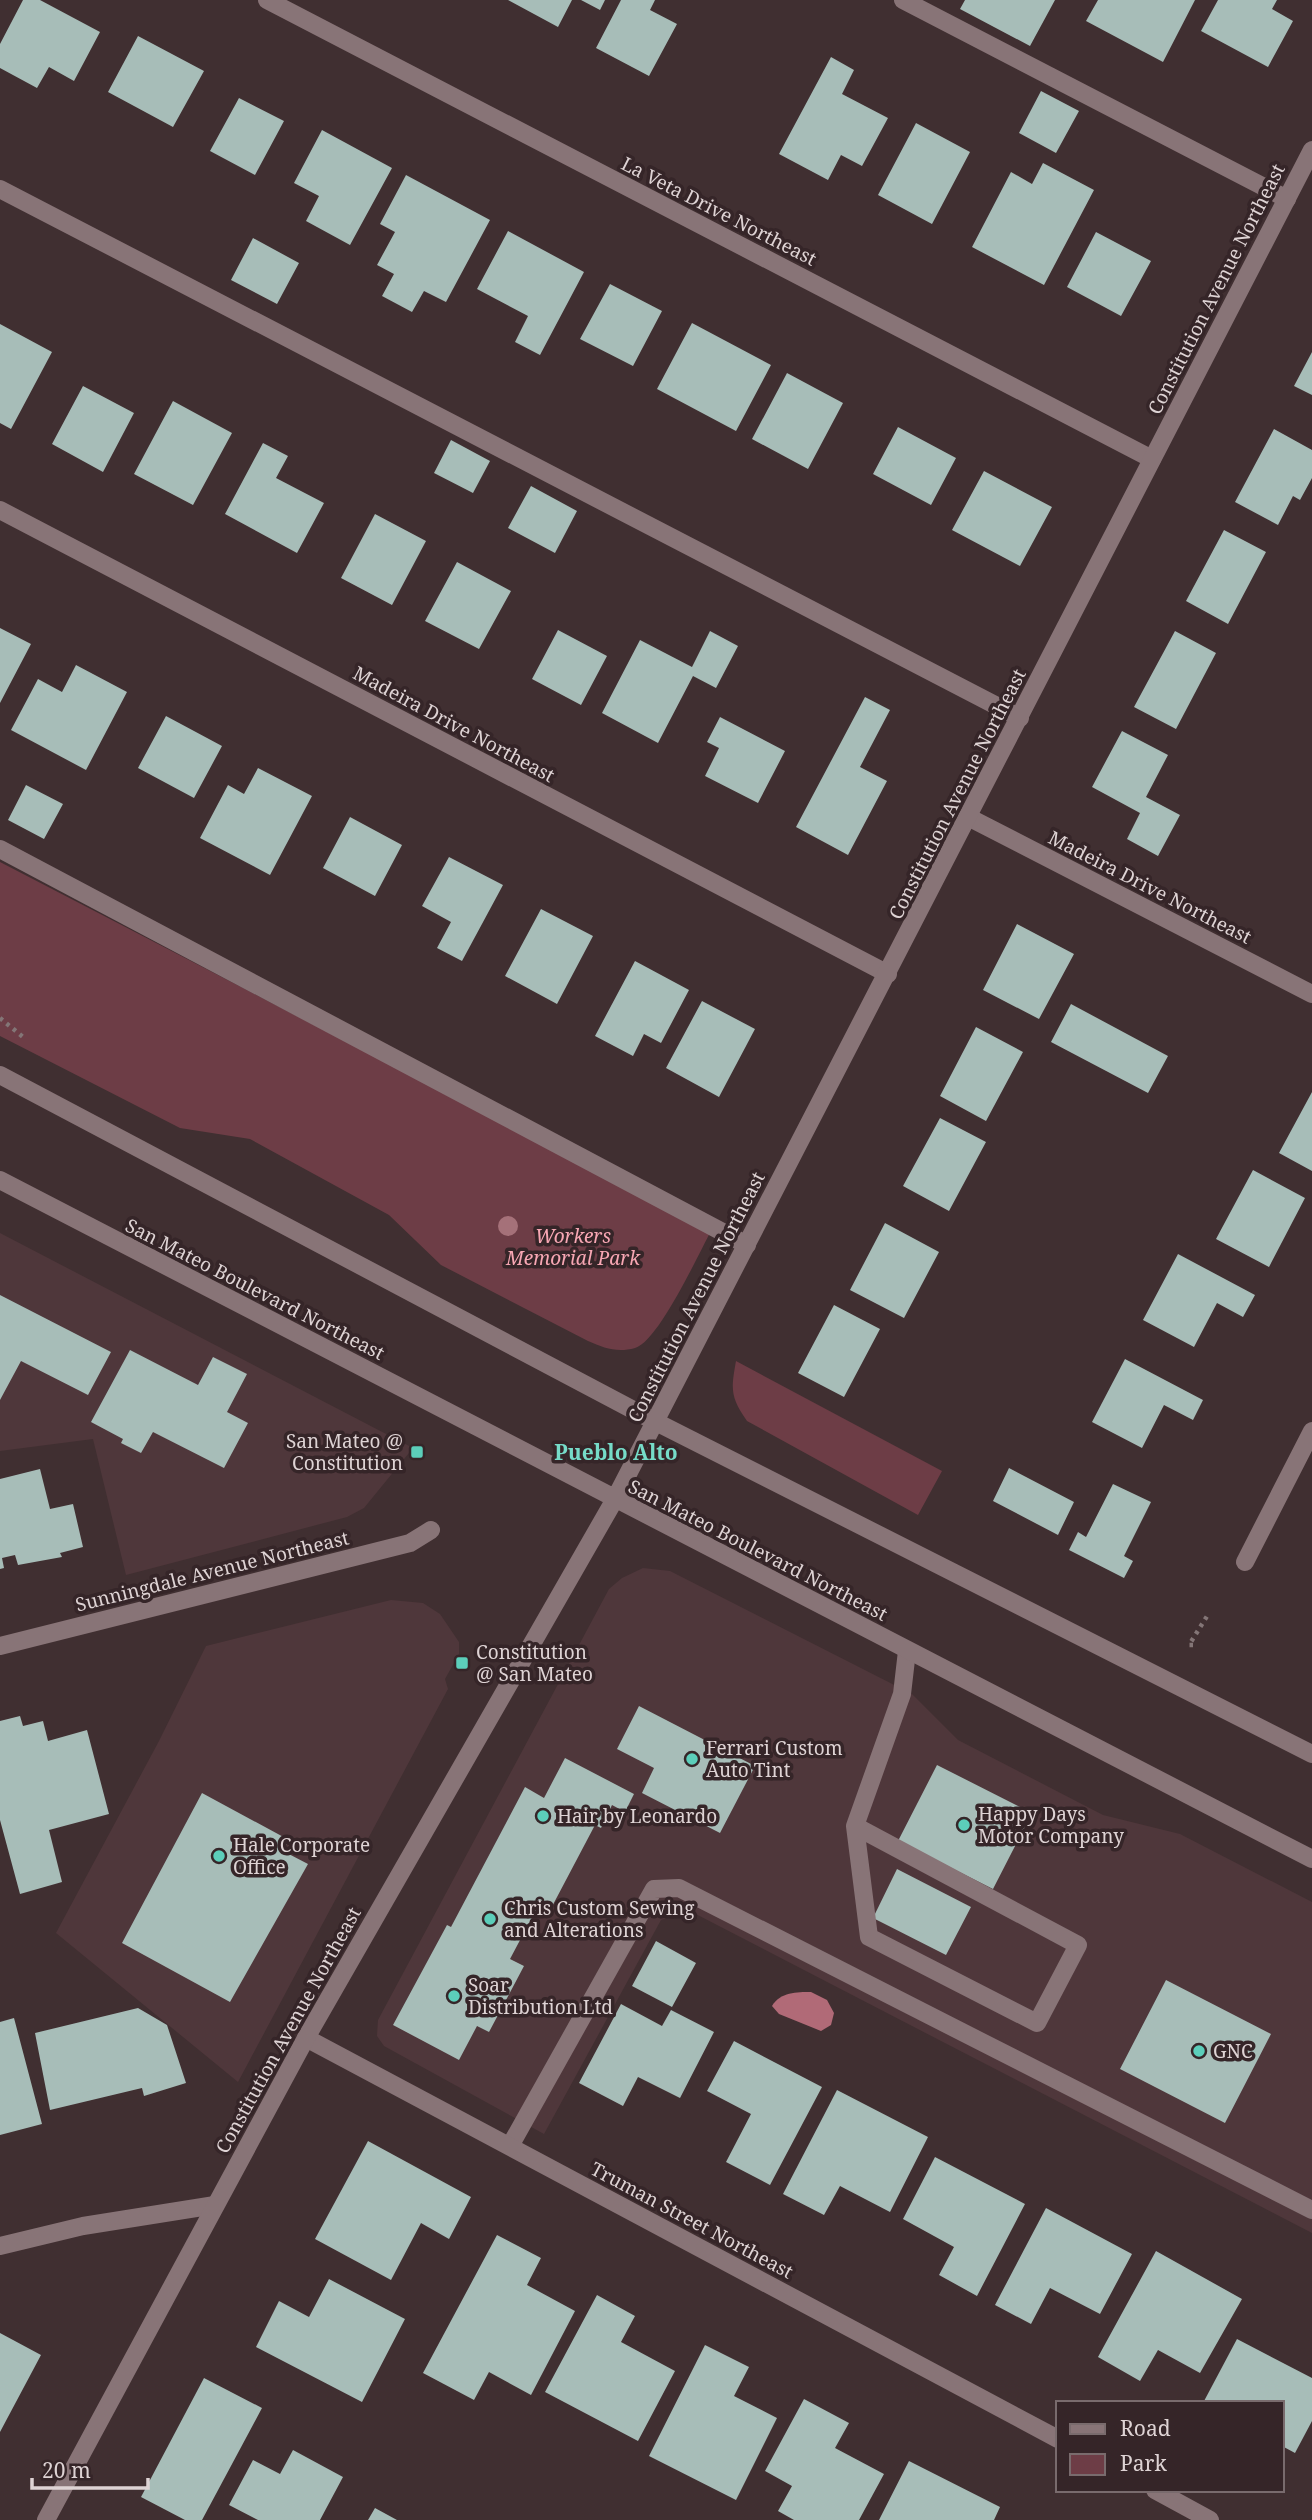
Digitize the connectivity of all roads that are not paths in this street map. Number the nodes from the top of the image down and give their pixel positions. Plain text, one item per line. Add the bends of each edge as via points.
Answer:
1 (267, 0) edge
2 (903, 0) edge
3 (1312, 150) edge
4 (0, 189) edge
5 (1287, 199) junction
6 (1153, 459) junction
7 (0, 510) edge
8 (1020, 718) junction
9 (968, 817) junction
10 (0, 849) edge
11 (888, 974) junction
12 (1312, 994) edge
13 (0, 1075) edge
14 (0, 1180) edge
15 (747, 1245) junction
16 (656, 1422) junction
17 (1312, 1431) edge
18 (615, 1499) junction
19 (431, 1530) dead end
20 (1245, 1562) dead end
21 (0, 1646) edge
22 (907, 1651) junction
23 (1312, 1754) edge
24 (855, 1826) junction
25 (1312, 1859) edge
26 (306, 2038) junction
27 (510, 2146) junction
28 (215, 2205) junction
29 (1312, 2210) edge
30 (0, 2246) edge
31 (1056, 2438) edge
32 (1159, 2492) edge
33 (46, 2520) edge
34 (1210, 2520) edge

1 - 6 street, La Veta Drive Northeast
2 - 5 street
3 - 5 street, Constitution Avenue Northeast
4 - 8 street
5 - 6 street, Constitution Avenue Northeast
6 - 8 street, Constitution Avenue Northeast
7 - 11 street, Madeira Drive Northeast
8 - 9 street, Constitution Avenue Northeast
9 - 11 street, Constitution Avenue Northeast
9 - 12 street, Madeira Drive Northeast
10 - 15 street
11 - 15 street, Constitution Avenue Northeast
13 - 16 street
14 - 18 street, San Mateo Boulevard Northeast
15 - 16 street, Constitution Avenue Northeast
16 - 18 street, Constitution Avenue Northeast
16 - 23 street
17 - 20 street
18 - 22 street, San Mateo Boulevard Northeast
18 - 26 street, Constitution Avenue Northeast
19 - 21 street, Sunningdale Avenue Northeast via 410,1543
22 - 24 street via 902,1694
22 - 25 street, San Mateo Boulevard Northeast
24 - 24 street via 1077,1945 1037,2023 870,1937
26 - 27 street, Truman Street Northeast
26 - 28 street, Constitution Avenue Northeast
27 - 29 street via 654,1889 679,1888
27 - 31 street, Truman Street Northeast
28 - 30 street via 83,2226
28 - 33 street, Constitution Avenue Northeast
32 - 34 street

